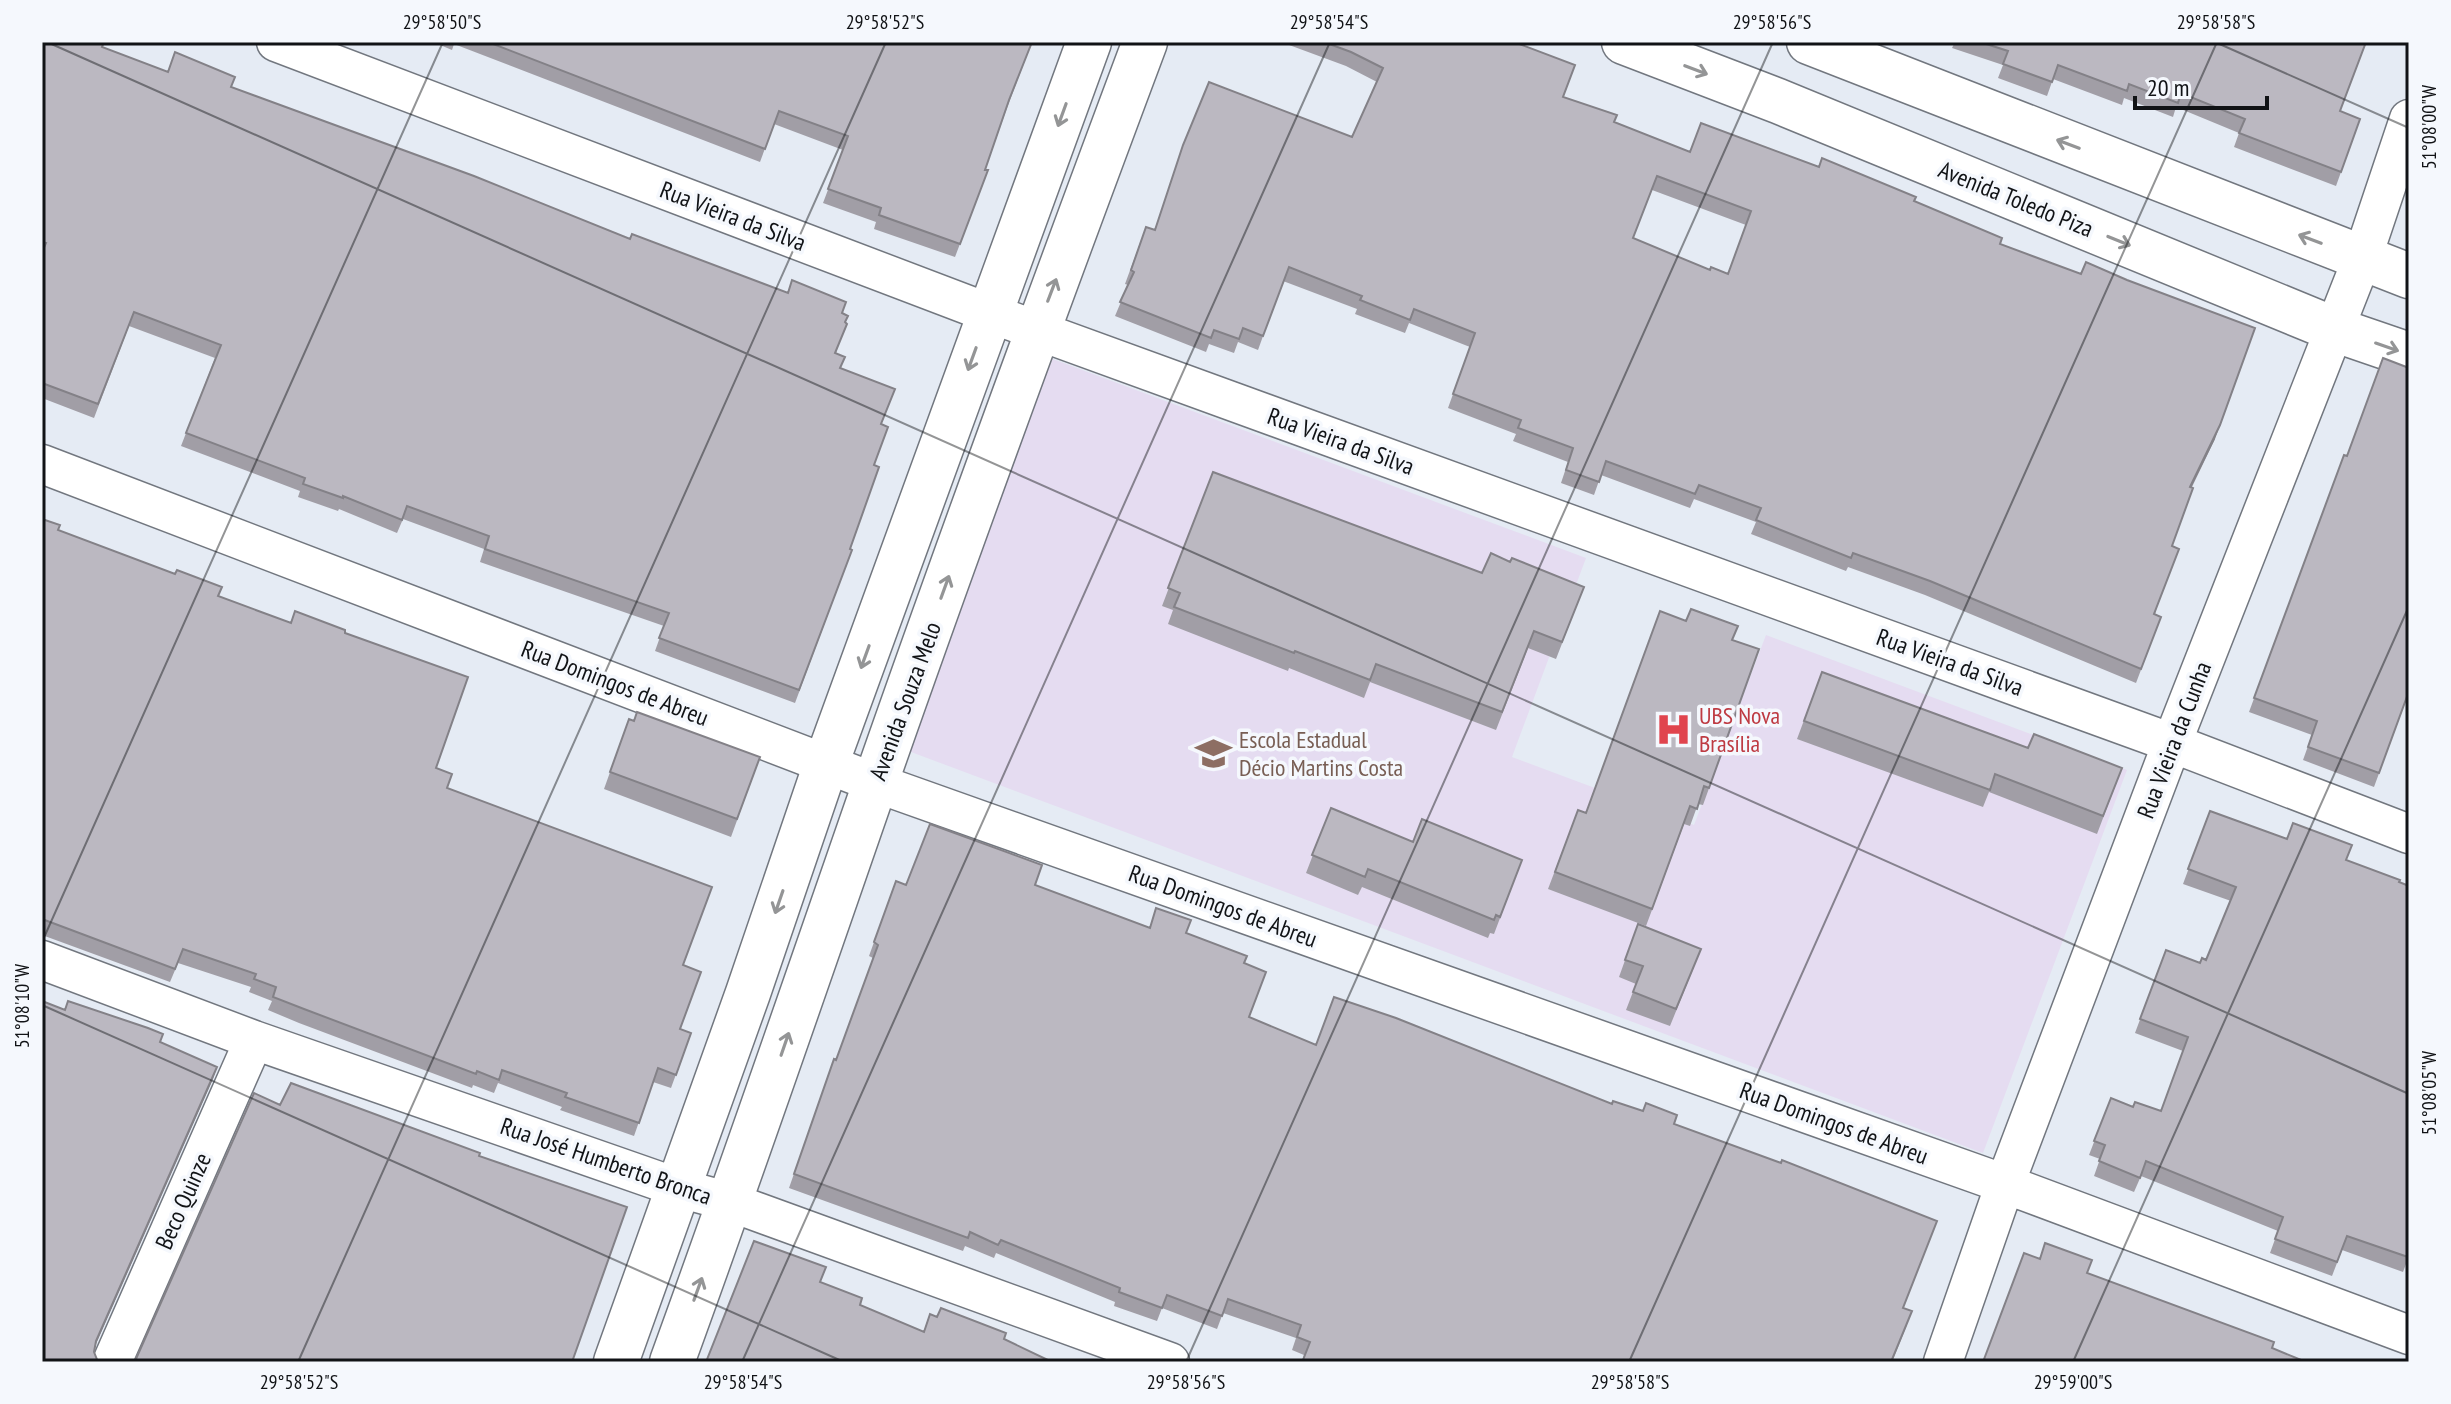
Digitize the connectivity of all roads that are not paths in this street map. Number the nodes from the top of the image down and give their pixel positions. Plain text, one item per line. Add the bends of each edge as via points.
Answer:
1 (276, 42) edge
2 (1089, 42) edge
3 (1145, 42) edge
4 (1624, 42) edge
5 (1802, 42) edge
6 (1809, 42) edge
7 (1778, 101) junction
8 (2409, 119) edge
9 (2362, 259) junction
10 (2409, 276) edge
11 (989, 313) junction
12 (1037, 330) junction
13 (2336, 330) junction
14 (2409, 355) edge
15 (42, 464) edge
16 (2172, 743) junction
17 (826, 764) junction
18 (876, 783) junction
19 (2409, 834) edge
20 (42, 960) edge
21 (254, 1040) junction
22 (2005, 1184) junction
23 (679, 1188) junction
24 (730, 1202) junction
25 (2409, 1335) edge
26 (112, 1362) edge
27 (616, 1362) edge
28 (672, 1362) edge
29 (1170, 1362) edge
30 (1943, 1362) edge

1 - 11 street, Rua Vieira da Silva
2 -> 11 street
12 -> 3 street, Avenida Souza Melo
4 -> 7 street, Avenida Toledo Piza
5 - 7 street
9 -> 6 street
7 -> 13 street, Avenida Toledo Piza
8 - 9 street, Rua Vieira da Cunha
9 - 10 street
9 - 13 street, Rua Vieira da Cunha
11 - 12 street, Rua Vieira da Silva
11 -> 17 street
12 - 16 street, Rua Vieira da Silva
18 -> 12 street, Avenida Souza Melo
13 -> 14 street, Avenida Toledo Piza
13 - 16 street, Rua Vieira da Cunha
15 - 17 street, Rua Domingos de Abreu
16 - 19 street, Rua Vieira da Silva
16 - 22 street, Rua Vieira da Cunha
17 - 18 street, Rua Domingos de Abreu
17 -> 23 street
18 - 22 street, Rua Domingos de Abreu
24 -> 18 street, Avenida Souza Melo
20 - 21 street, Rua José Humberto Bronca
21 - 23 street, Rua José Humberto Bronca
21 - 26 street, Beco Quinze
22 - 25 street, Rua Domingos de Abreu
22 - 30 street, Rua Vieira da Cunha
23 - 24 street, Rua José Humberto Bronca
23 - 27 street
28 -> 24 street, Avenida Souza Melo
24 - 29 street, Rua José Humberto Bronca

